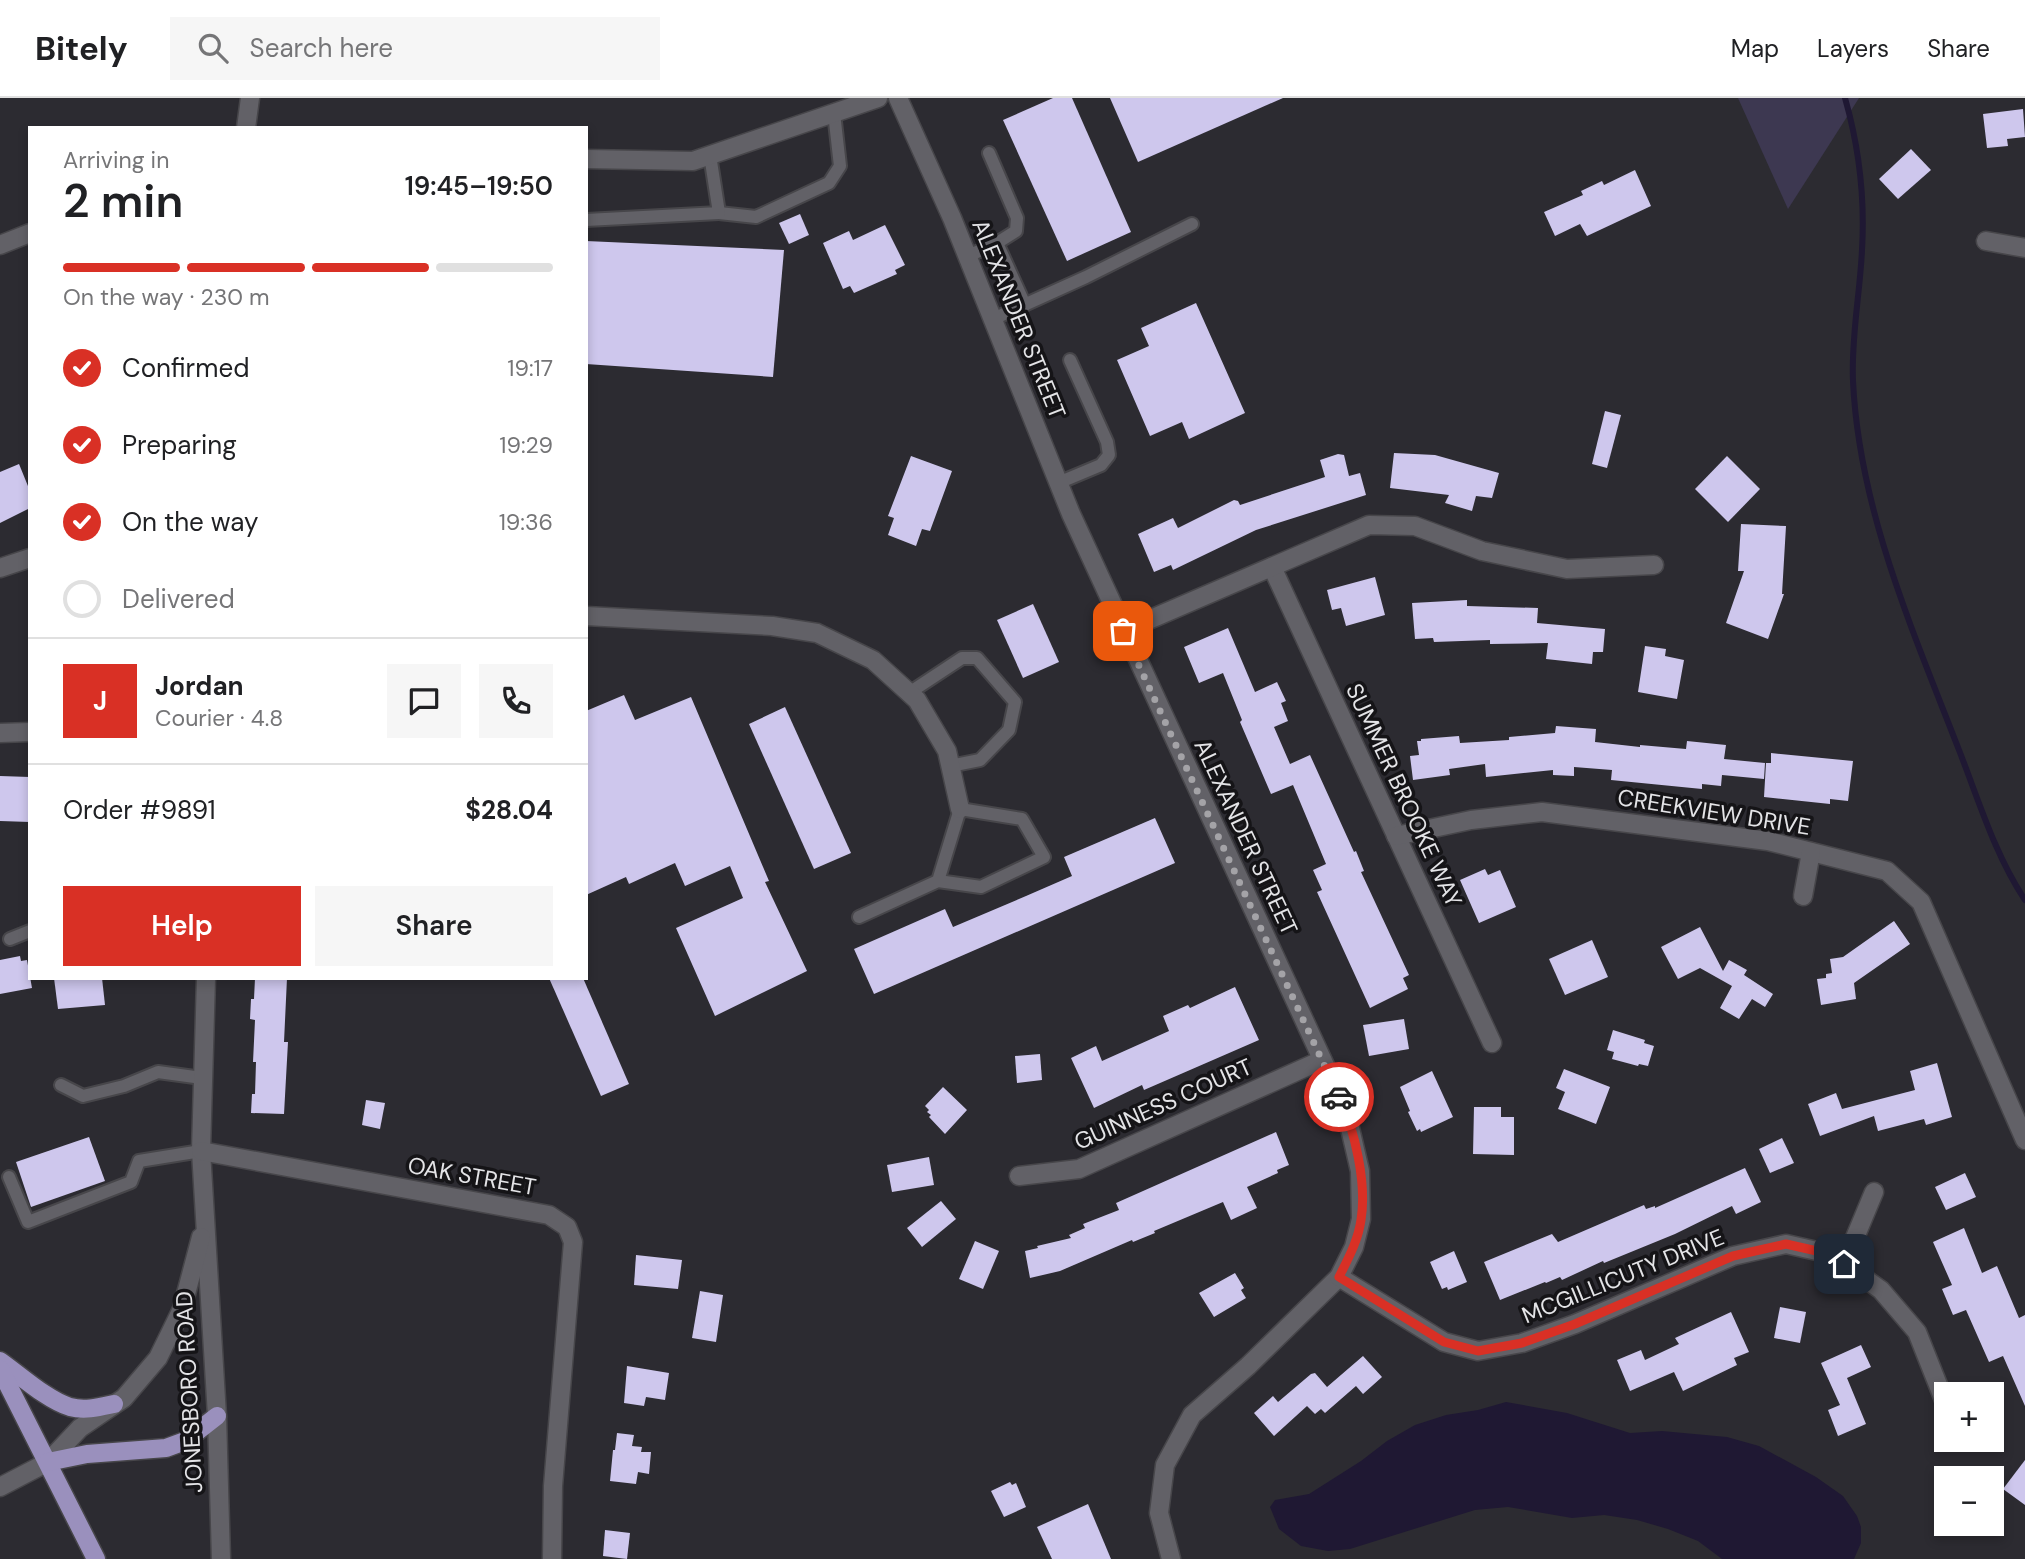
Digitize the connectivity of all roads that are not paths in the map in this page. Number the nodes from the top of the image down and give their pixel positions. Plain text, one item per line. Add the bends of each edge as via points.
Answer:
1 (250, 98) edge
2 (878, 98) edge
3 (898, 98) edge
4 (834, 113) junction
5 (246, 126) edge
6 (989, 153) dead end
7 (710, 155) junction
8 (588, 159) edge
9 (719, 213) junction
10 (588, 220) edge
11 (1192, 224) dead end
12 (28, 234) edge
13 (1986, 241) dead end
14 (997, 243) junction
15 (0, 245) edge
16 (2025, 248) edge
17 (968, 256) junction
18 (1025, 305) junction
19 (993, 319) junction
20 (1070, 360) dead end
21 (1058, 483) junction
22 (28, 559) edge
23 (1654, 565) dead end
24 (1272, 567) junction
25 (0, 568) edge
26 (588, 616) edge
27 (1123, 631) junction
28 (909, 693) junction
29 (28, 732) edge
30 (0, 733) edge
31 (950, 766) junction
32 (960, 809) junction
33 (1396, 836) junction
34 (1811, 852) junction
35 (938, 881) junction
36 (1804, 896) dead end
37 (859, 917) dead end
38 (28, 932) edge
39 (10, 939) dead end
40 (206, 980) edge
41 (1492, 1043) dead end
42 (1322, 1060) junction
43 (202, 1078) junction
44 (61, 1085) dead end
45 (2025, 1140) edge
46 (201, 1151) junction
47 (1019, 1176) dead end
48 (9, 1177) dead end
49 (1874, 1192) dead end
50 (205, 1223) junction
51 (1844, 1264) junction
52 (1339, 1277) junction
53 (0, 1362) edge
54 (0, 1369) edge
55 (1937, 1382) edge
56 (114, 1404) junction
57 (217, 1416) junction
58 (48, 1462) junction
59 (0, 1487) edge
60 (96, 1559) edge
61 (221, 1559) edge
62 (552, 1559) edge
63 (1171, 1559) edge

1 - 5 street
2 - 4 street
3 - 17 street, ALEXANDER STREET
4 - 7 street
4 - 9 lane via 840,166 829,183 756,217
6 - 14 lane via 1017,218 1016,231
7 - 8 street via 693,161
7 - 9 lane
9 - 10 lane
11 - 18 lane
12 - 15 street
13 - 16 street
14 - 17 lane
14 - 18 lane
17 - 19 street, ALEXANDER STREET
18 - 19 lane
19 - 21 street, ALEXANDER STREET
20 - 21 lane via 1109,455 1101,465
21 - 27 street, ALEXANDER STREET
22 - 25 street
23 - 24 street via 1567,569 1482,551 1415,526 1369,525
24 - 27 street
24 - 33 street, SUMMER BROOKE WAY
26 - 28 street via 772,626 817,634 873,660
27 - 42 street, ALEXANDER STREET
28 - 31 street via 947,751
28 - 31 lane via 962,658 977,658 1015,702 1009,730 980,760
29 - 30 street
31 - 32 street
32 - 35 lane
32 - 35 lane via 1022,819 1044,857 981,887
33 - 34 street, CREEKVIEW DRIVE via 1471,820 1542,812 1768,841
33 - 41 street, SUMMER BROOKE WAY
34 - 36 street
34 - 45 street, CREEKVIEW DRIVE via 1887,871 1922,902
35 - 37 lane
38 - 39 lane
40 - 43 street, JONESBORO ROAD
42 - 47 street, GUINNESS COURT via 1079,1169
42 - 52 street, ALEXANDER STREET via 1346,1111 1360,1171 1361,1219
43 - 44 lane via 158,1072 83,1096
43 - 46 street, JONESBORO ROAD
46 - 48 lane via 139,1161 131,1182 28,1222
46 - 50 street, JONESBORO ROAD
46 - 62 street, OAK STREET via 550,1215 567,1227 573,1242 553,1486
49 - 51 street
50 - 56 street, JONESBORO ROAD via 182,1309 158,1358
50 - 57 street, JONESBORO ROAD
51 - 52 street, MCGILLICUTY DRIVE via 1830,1254 1786,1244 1733,1256 1575,1324 1522,1343 1478,1351 1444,1342
51 - 55 street, MCGILLICUTY DRIVE via 1881,1290 1917,1332
52 - 63 street, ALEXANDER STREET via 1192,1415 1165,1465 1159,1513
53 - 56 main road via 71,1407
54 - 58 main road
56 - 58 street, JONESBORO ROAD via 80,1428
57 - 58 main road via 185,1441 166,1448
57 - 61 street, JONESBORO ROAD
58 - 59 street, JONESBORO ROAD
58 - 60 main road

